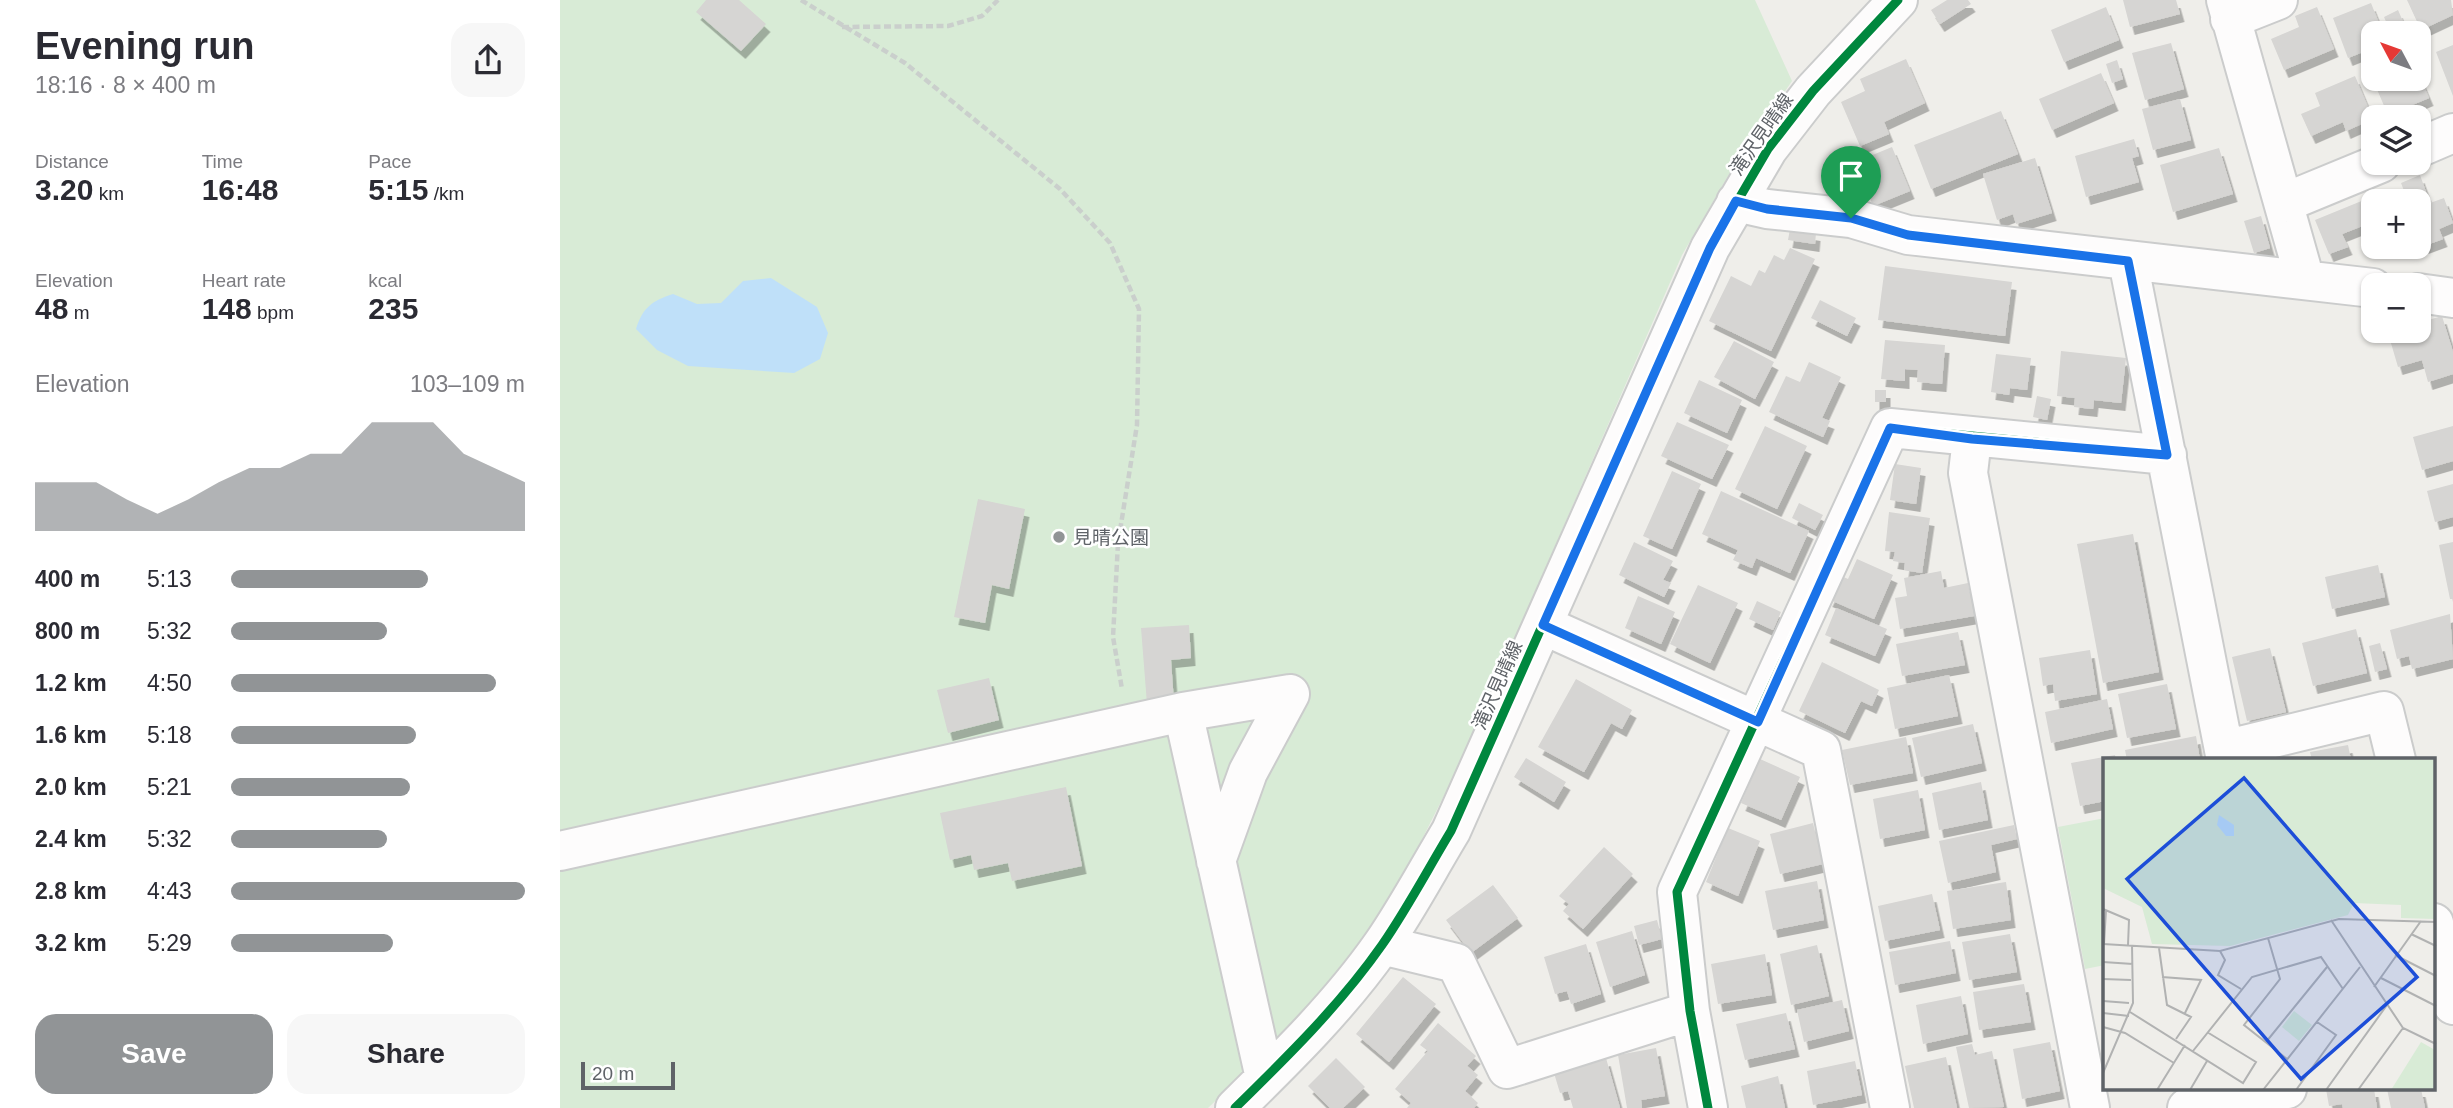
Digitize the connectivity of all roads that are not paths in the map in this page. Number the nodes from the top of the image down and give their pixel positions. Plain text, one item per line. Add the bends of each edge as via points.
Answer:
1 (1898, 0) edge
2 (2278, 0) edge
3 (2228, 10) edge
4 (2453, 134) edge
5 (2431, 143) edge
6 (2361, 171) edge
7 (1736, 201) junction
8 (2284, 203) junction
9 (2128, 261) junction
10 (2305, 280) junction
11 (2361, 287) edge
12 (2431, 295) edge
13 (2453, 298) edge
14 (1972, 439) junction
15 (2167, 455) junction
16 (1543, 625) junction
17 (1183, 712) junction
18 (1758, 722) junction
19 (2225, 755) edge
20 (2396, 758) edge
21 (560, 851) edge
22 (1216, 860) junction
23 (2436, 932) edge
24 (1382, 945) junction
25 (2453, 1005) edge
26 (1690, 1011) junction
27 (1265, 1078) junction
28 (2282, 1090) edge
29 (2287, 1090) edge
30 (1235, 1108) edge
31 (1708, 1108) edge
32 (1890, 1108) edge
33 (2090, 1108) edge
34 (2186, 1108) edge
35 (2291, 1108) edge

1 - 7 street, 滝沢見晴線 via 1813,91
2 - 3 street
3 - 8 street
4 - 5 street
6 - 8 street
7 - 9 street via 1851,218 1908,235
7 - 16 street, 滝沢見晴線 via 1710,248
8 - 10 street
9 - 10 street
9 - 15 street
10 - 11 street
12 - 13 street
14 - 15 street
14 - 18 street via 1890,428
14 - 33 street via 1968,473
15 - 19 street
16 - 18 street
16 - 24 street, 滝沢見晴線 via 1451,831
17 - 21 street
17 - 22 street
17 - 22 street via 1290,694 1248,772
18 - 26 street via 1677,892
18 - 32 street via 1821,750
19 - 20 street via 2384,712
22 - 27 street
23 - 25 street
24 - 26 street via 1456,963 1507,1069
24 - 27 street, 滝沢見晴線 via 1310,1035
26 - 31 street
27 - 30 street, 滝沢見晴線
28 - 34 street
29 - 35 street

